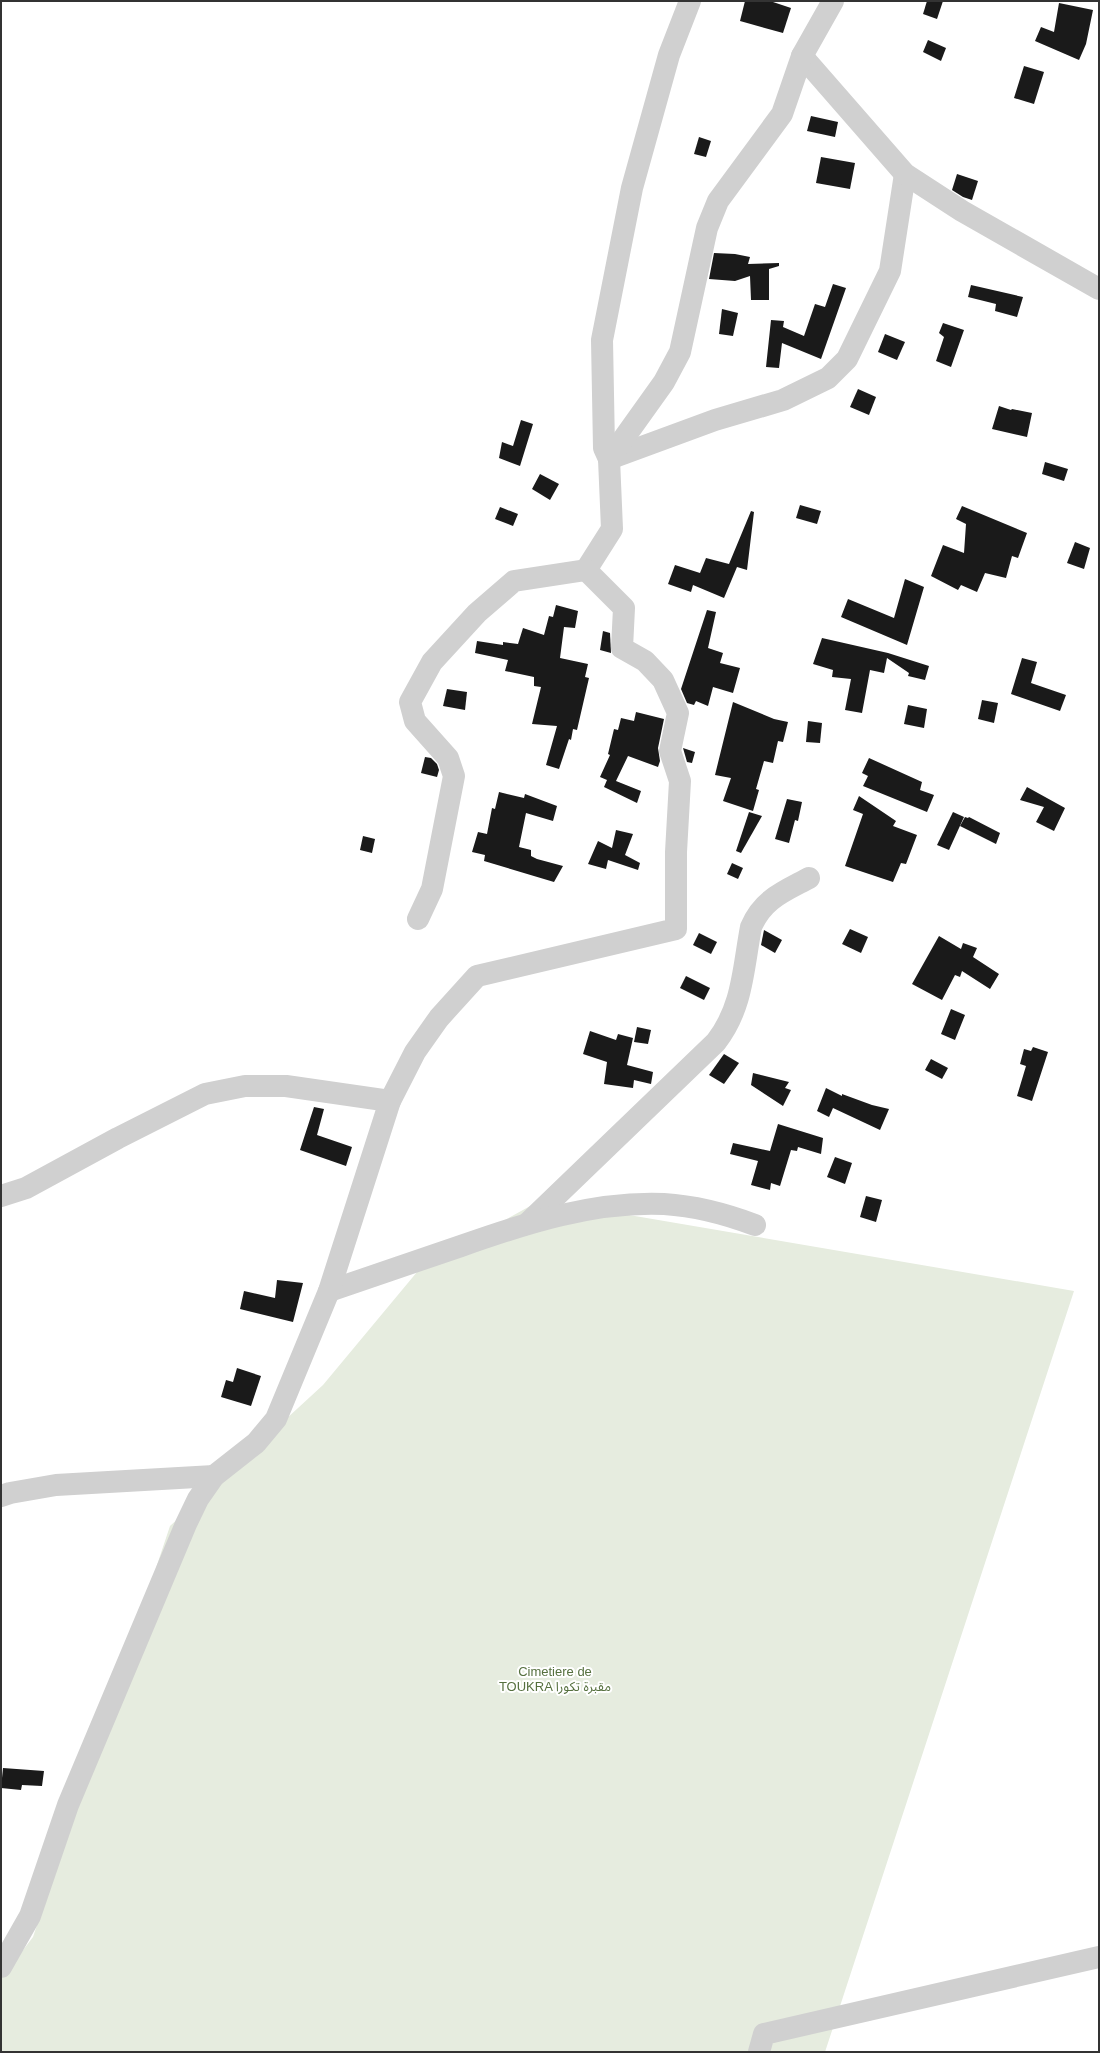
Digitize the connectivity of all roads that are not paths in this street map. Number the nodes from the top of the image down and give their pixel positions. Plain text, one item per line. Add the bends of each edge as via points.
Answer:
1 (690, 1) edge
2 (834, 1) edge
3 (802, 56) junction
4 (905, 174) junction
5 (1099, 289) edge
6 (609, 459) junction
7 (586, 570) junction
8 (809, 878) dead end
9 (418, 919) dead end
10 (390, 1101) junction
11 (1, 1196) edge
12 (528, 1223) junction
13 (756, 1225) dead end
14 (328, 1290) junction
15 (214, 1476) junction
16 (1, 1496) edge
17 (1099, 1957) edge
18 (1, 1967) edge
19 (759, 2052) edge

1 - 6 street via 669,55 632,188 602,340 604,448
2 - 3 street
3 - 4 street
3 - 6 street via 782,114 718,201 707,228 680,352 664,382
4 - 5 street via 962,211
4 - 6 street via 890,271 847,359 828,378 783,400 714,420
6 - 7 street via 612,529
7 - 9 street via 514,581 477,613 432,662 410,702 415,721 448,758 454,776 432,889
7 - 10 street via 624,608 622,648 645,661 663,680 678,713 670,751 680,780 676,852 676,929 477,976 439,1018 415,1052
8 - 12 street via 772,898 756,916 751,927 738,1003 716,1042
10 - 11 street via 286,1086 245,1086 205,1094 26,1188
10 - 14 street
12 - 13 street via 596,1208 642,1204 688,1206
12 - 14 street
14 - 15 street via 276,1419 256,1443
15 - 16 street via 56,1485
15 - 18 street via 186,1524 68,1805 30,1916
17 - 19 street via 764,2034

